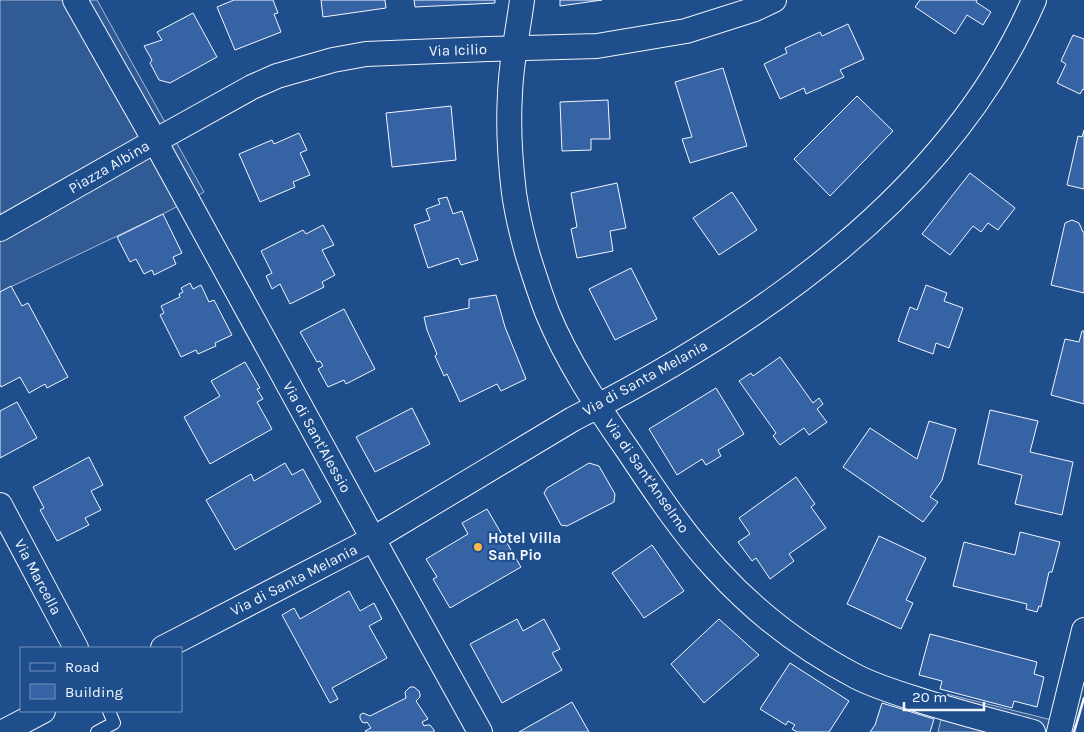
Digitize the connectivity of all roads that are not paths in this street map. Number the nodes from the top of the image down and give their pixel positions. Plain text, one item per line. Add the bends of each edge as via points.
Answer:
1 (75, 0) edge
2 (522, 0) edge
3 (774, 0) edge
4 (1034, 0) edge
5 (515, 49) junction
6 (155, 141) junction
7 (0, 230) edge
8 (598, 406) junction
9 (0, 505) edge
10 (373, 539) junction
11 (1084, 630) edge
12 (75, 647) edge
13 (165, 647) edge
14 (41, 712) edge
15 (109, 712) edge
16 (974, 724) edge
17 (3, 732) edge
18 (98, 732) edge
19 (480, 732) edge
20 (1032, 732) edge
21 (1059, 732) edge

1 - 6 street, Piazza Albina
2 - 5 street, Via di Sant'Anselmo
3 - 5 street, Via Icilio via 686,31 597,46
4 - 8 street, Via di Santa Melania via 1004,60 976,105 942,148 872,219 806,276 738,324
5 - 6 street, Via Icilio via 366,54 333,60 277,76 252,87
5 - 8 street, Via di Sant'Anselmo via 510,92 510,148 522,236 547,312
6 - 7 street, Piazza Albina
6 - 10 street, Via di Sant'Alessio
8 - 10 street, Via di Santa Melania
8 - 16 street, Via di Sant'Anselmo via 684,531 723,576 770,620 860,679 923,701
9 - 12 street, Via Marcella
10 - 13 street, Via di Santa Melania
10 - 19 street, Via di Sant'Alessio
11 - 21 street
14 - 17 street
15 - 18 lane via 114,722
16 - 20 street, Via di Sant'Anselmo

